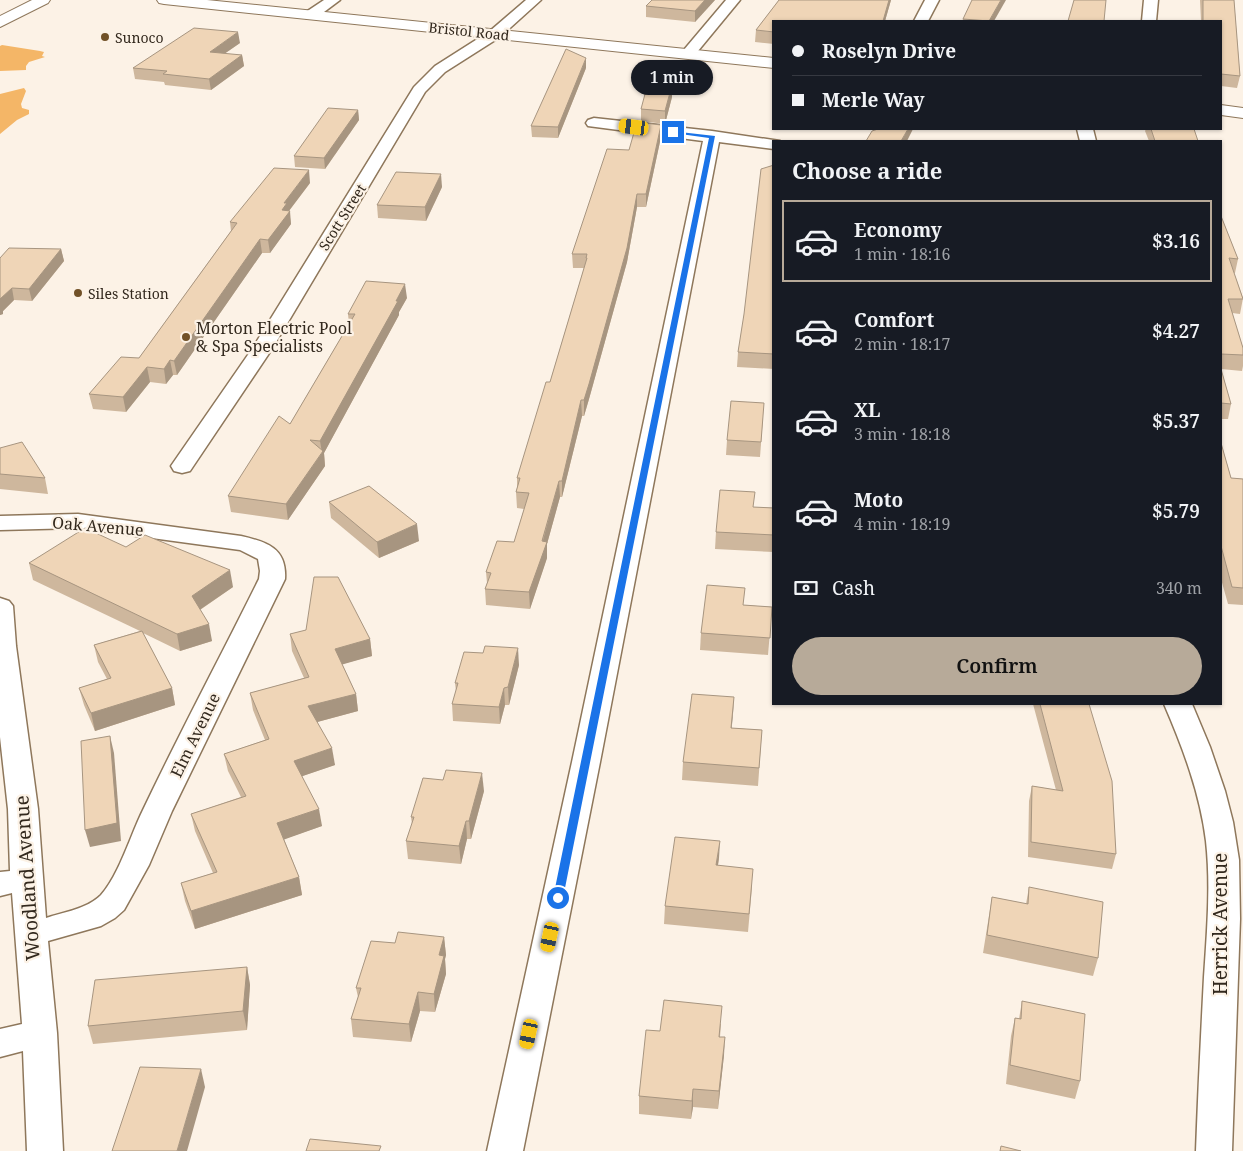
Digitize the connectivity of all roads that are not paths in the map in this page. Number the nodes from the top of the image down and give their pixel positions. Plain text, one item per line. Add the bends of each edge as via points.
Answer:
1 (43, 0) edge
2 (164, 0) edge
3 (333, 0) edge
4 (534, 0) edge
5 (733, 0) edge
6 (932, 0) edge
7 (1151, 0) edge
8 (311, 15) junction
9 (922, 20) edge
10 (1149, 20) edge
11 (0, 22) edge
12 (495, 34) junction
13 (688, 54) junction
14 (772, 63) edge
15 (1222, 110) edge
16 (1243, 113) edge
17 (594, 123) dead end
18 (712, 136) junction
19 (772, 144) edge
20 (182, 466) dead end
21 (0, 524) edge
22 (196, 536) joint
23 (0, 606) edge
24 (1, 646) edge
25 (1178, 705) edge
26 (8, 752) edge
27 (13, 881) edge
28 (30, 934) junction
29 (40, 1033) junction
30 (0, 1043) edge
31 (45, 1151) edge
32 (505, 1151) edge
33 (1214, 1151) edge

1 - 11 main road
2 - 8 main road, Bristol Road
3 - 8 street
4 - 12 street, Scott Street
5 - 13 street
6 - 9 street
7 - 10 street
8 - 12 main road, Bristol Road
12 - 13 main road, Bristol Road
12 - 20 street, Scott Street via 440,69 419,90 267,341
13 - 14 main road, Bristol Road
15 - 16 main road
17 - 18 street
18 - 19 street
18 - 32 street
21 - 22 street, Oak Avenue via 78,521
22 - 28 street, Elm Avenue via 254,546 267,554 272,562 272,579 113,902 90,917
23 - 24 street, Woodland Avenue
24 - 26 street, Woodland Avenue
25 - 33 street, Herrick Avenue via 1209,783 1223,864 1224,928
26 - 27 street, Woodland Avenue via 23,809
27 - 28 street, Woodland Avenue
28 - 29 street, Woodland Avenue
29 - 30 street
29 - 31 street, Woodland Avenue

